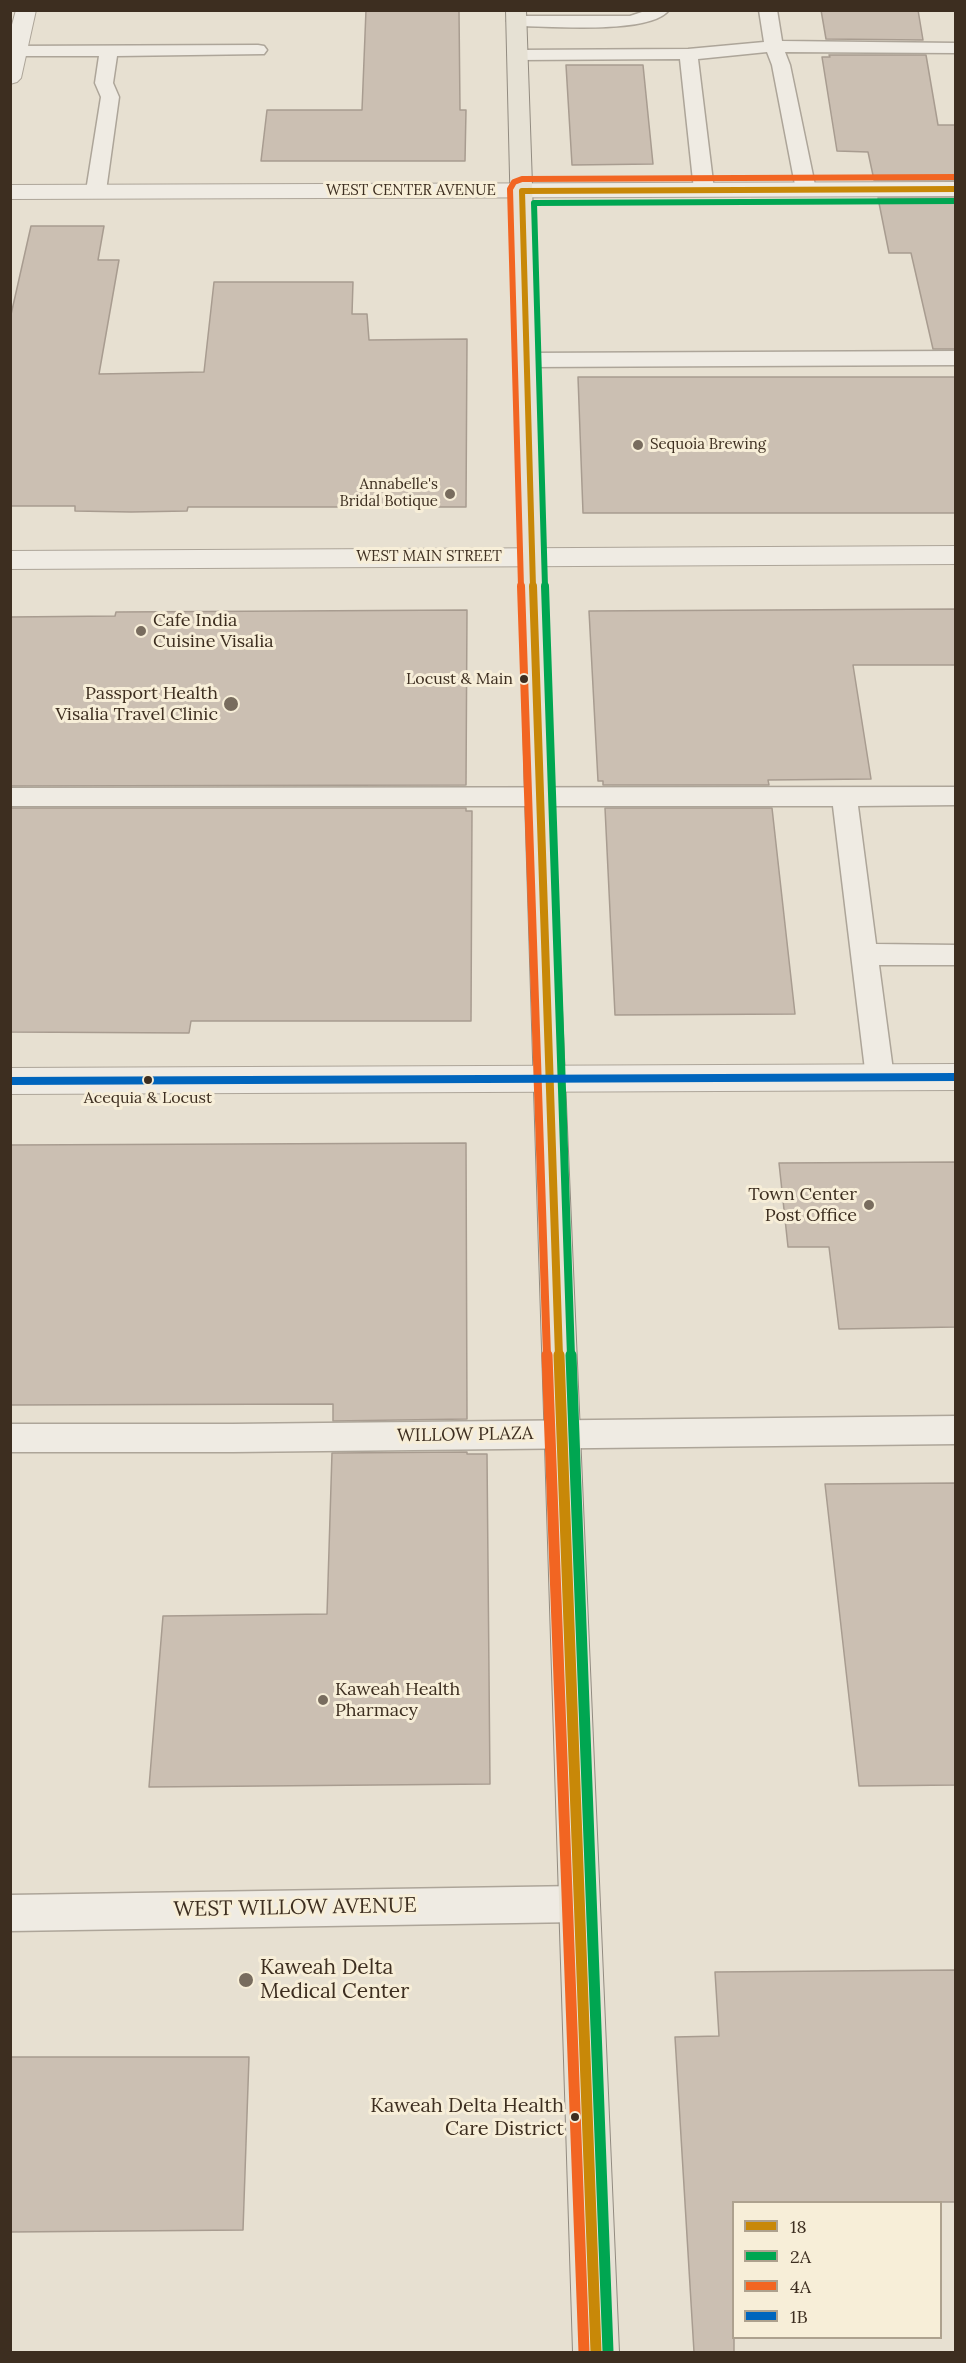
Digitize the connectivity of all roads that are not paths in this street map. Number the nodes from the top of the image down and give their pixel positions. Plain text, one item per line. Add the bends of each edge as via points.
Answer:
1 (26, 10) edge
2 (661, 10) edge
3 (768, 10) edge
4 (516, 16) edge
5 (774, 46) junction
6 (956, 48) edge
7 (109, 50) junction
8 (258, 50) dead end
9 (13, 51) edge
10 (688, 54) junction
11 (517, 55) junction
12 (10, 78) edge
13 (956, 189) edge
14 (704, 190) junction
15 (806, 190) junction
16 (96, 191) junction
17 (522, 191) junction
18 (10, 192) edge
19 (956, 358) edge
20 (528, 360) junction
21 (956, 555) edge
22 (533, 557) junction
23 (10, 560) edge
24 (956, 796) edge
25 (10, 797) edge
26 (844, 797) junction
27 (539, 798) junction
28 (864, 954) junction
29 (956, 955) edge
30 (956, 1077) edge
31 (880, 1078) junction
32 (551, 1080) junction
33 (10, 1081) edge
34 (956, 1430) edge
35 (564, 1434) junction
36 (10, 1438) edge
37 (579, 1904) junction
38 (10, 1913) edge
39 (596, 2352) edge

1 - 9 street
2 - 4 lane via 648,18 630,21
3 - 5 lane
4 - 11 main road
5 - 6 lane
5 - 10 lane
5 - 15 lane
7 - 8 lane
7 - 9 lane
7 - 16 lane via 104,83 110,97
9 - 12 street
10 - 11 lane
10 - 14 lane
11 - 17 main road
13 - 15 street, WEST CENTER AVENUE
14 - 15 street, WEST CENTER AVENUE
14 - 17 street, WEST CENTER AVENUE
16 - 17 street, WEST CENTER AVENUE
16 - 18 street, WEST CENTER AVENUE
17 - 20 main road
19 - 20 lane
20 - 22 main road
21 - 22 street, WEST MAIN STREET
22 - 23 street, WEST MAIN STREET
22 - 27 main road
24 - 26 lane
25 - 27 lane
26 - 27 lane
26 - 28 lane
27 - 32 main road
28 - 29 lane
28 - 31 lane
30 - 31 street
31 - 32 street
32 - 33 street
32 - 35 main road
34 - 35 lane, WILLOW PLAZA
35 - 36 lane, WILLOW PLAZA
35 - 37 main road
37 - 38 lane, WEST WILLOW AVENUE
37 - 39 main road

